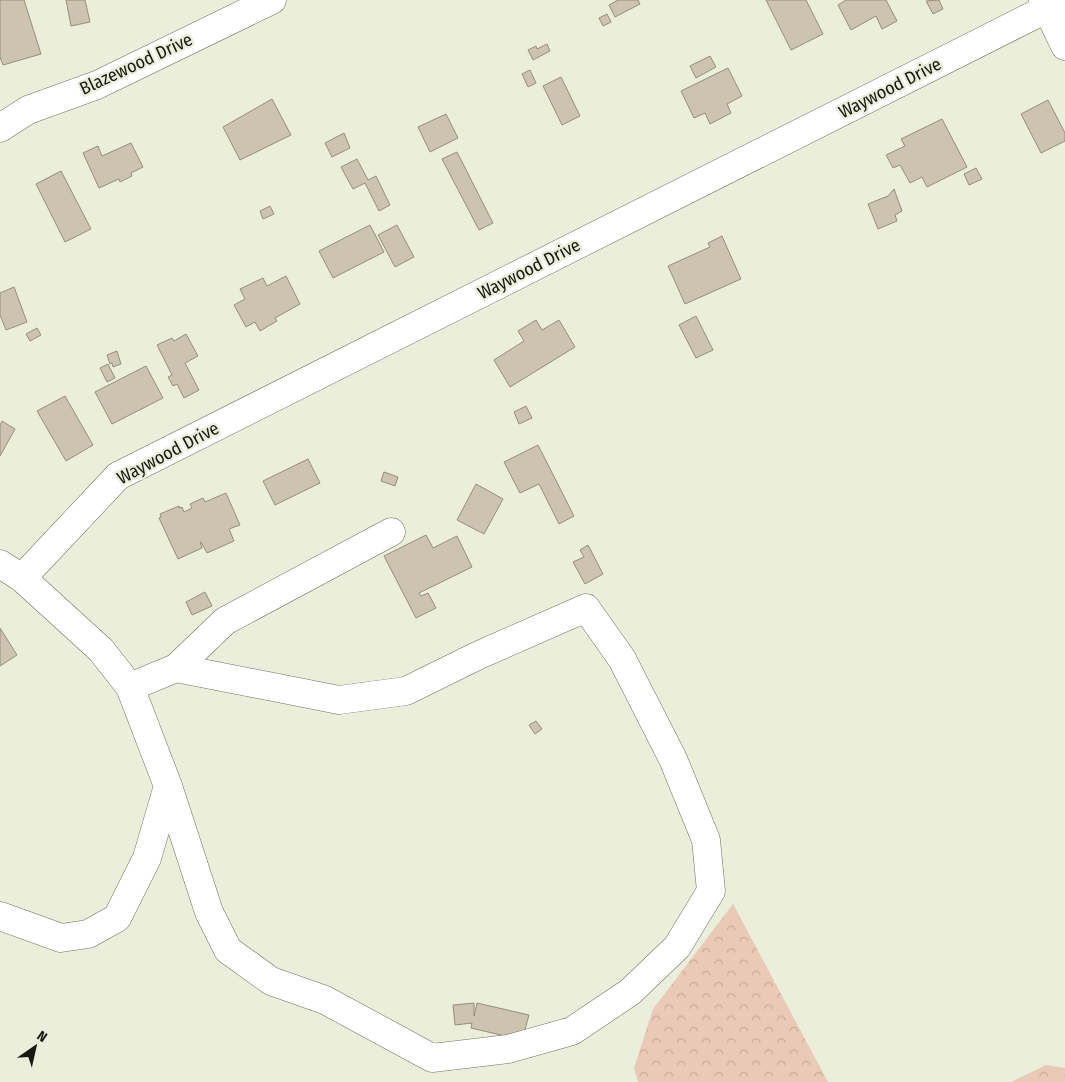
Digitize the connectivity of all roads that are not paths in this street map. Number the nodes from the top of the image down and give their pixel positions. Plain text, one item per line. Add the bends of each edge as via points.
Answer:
1 (272, 0) edge
2 (1051, 3) edge
3 (1065, 46) edge
4 (0, 128) edge
5 (391, 532) dead end
6 (11, 571) edge
7 (176, 668) junction
8 (130, 687) junction
9 (168, 786) junction
10 (0, 916) edge

1 - 4 street, Blazewood Drive via 97,85 28,110
2 - 3 street
2 - 6 street, Waywood Drive via 118,476
5 - 7 street via 225,621
6 - 8 street via 101,650
7 - 8 street
7 - 9 street via 339,700 406,691 586,608 622,659 673,759 706,840 711,891 677,947 630,992 572,1031 508,1049 432,1058 326,1000 271,981 228,950 209,912
8 - 9 street
9 - 10 street via 147,858 117,918 88,934 61,938

